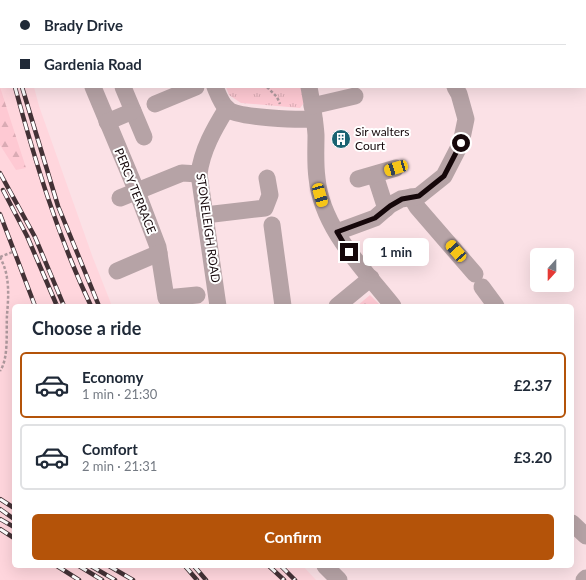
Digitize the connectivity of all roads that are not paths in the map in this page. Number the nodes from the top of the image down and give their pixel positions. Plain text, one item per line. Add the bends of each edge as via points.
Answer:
1 (93, 88) edge
2 (123, 88) edge
3 (194, 88) edge
4 (216, 88) edge
5 (309, 88) edge
6 (456, 88) edge
7 (355, 96) dead end
8 (155, 104) dead end
9 (227, 108) junction
10 (133, 111) junction
11 (313, 112) junction
12 (107, 122) junction
13 (144, 137) dead end
14 (396, 168) dead end
15 (199, 174) junction
16 (375, 175) junction
17 (267, 178) dead end
18 (358, 180) dead end
19 (137, 192) junction
20 (411, 197) junction
21 (120, 198) dead end
22 (386, 209) junction
23 (205, 215) junction
24 (272, 225) dead end
25 (337, 232) junction
26 (159, 253) junction
27 (117, 271) dead end
28 (371, 278) junction
29 (198, 295) dead end
30 (218, 304) edge
31 (283, 304) edge
32 (339, 304) edge
33 (391, 304) edge
34 (495, 304) edge
35 (574, 525) edge
36 (586, 536) edge
37 (327, 568) edge
38 (339, 580) edge

1 - 12 street, PERCY TERRACE
2 - 10 street
3 - 8 street
4 - 9 street
5 - 11 street
6 - 20 street via 466,119 461,143 444,176 419,196
7 - 11 street
9 - 11 street via 237,113 283,119
9 - 15 street, STONELEIGH ROAD via 208,141 200,162
10 - 12 street
10 - 13 street
11 - 25 street via 316,178 324,210
12 - 19 street, PERCY TERRACE
14 - 16 street
15 - 19 street via 182,173
15 - 23 street, STONELEIGH ROAD
16 - 18 street
16 - 22 street
17 - 23 street via 270,196 265,208
19 - 21 street
19 - 26 street, PERCY TERRACE
20 - 22 street via 402,199
20 - 34 street via 479,280
22 - 25 street via 375,218
23 - 30 street, STONELEIGH ROAD
24 - 31 street
25 - 28 street via 363,271
26 - 27 street
26 - 29 street, PERCY TERRACE via 166,298
28 - 32 street
28 - 33 street
35 - 36 street
37 - 38 street

